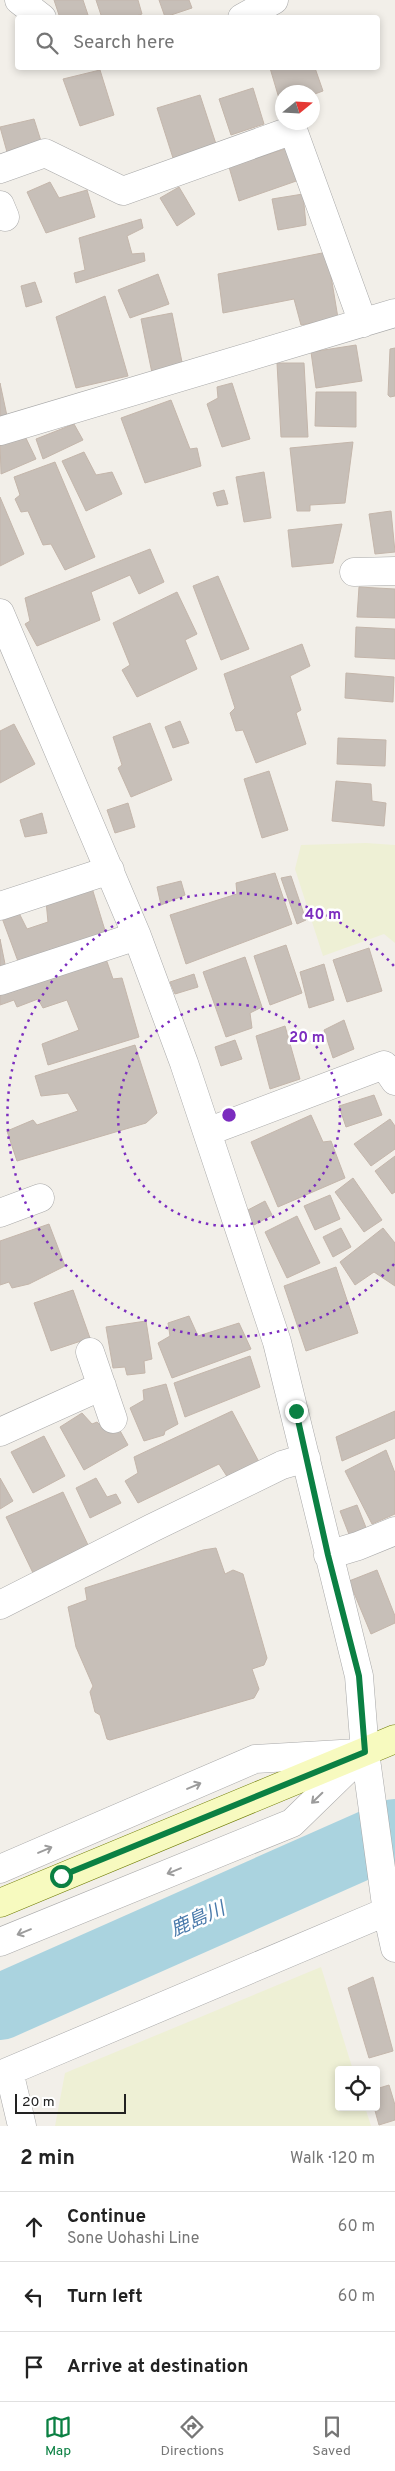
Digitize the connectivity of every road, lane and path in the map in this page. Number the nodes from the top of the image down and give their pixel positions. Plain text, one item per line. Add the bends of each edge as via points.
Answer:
1 (20, 0) edge
2 (38, 15) edge
3 (0, 169) edge
4 (395, 313) edge
5 (363, 323) junction
6 (0, 431) edge
7 (395, 571) edge
8 (354, 572) dead end
9 (0, 614) edge
10 (110, 870) junction
11 (0, 906) edge
12 (136, 936) junction
13 (0, 981) edge
14 (395, 1081) edge
15 (207, 1132) junction
16 (40, 1198) dead end
17 (0, 1213) edge
18 (90, 1352) dead end
19 (102, 1386) junction
20 (113, 1419) dead end
21 (0, 1432) edge
22 (306, 1458) junction
23 (395, 1531) edge
24 (328, 1555) junction
25 (0, 1605) edge
26 (395, 1739) edge
27 (365, 1752) junction
28 (0, 1869) edge
29 (0, 1902) edge
30 (391, 1910) edge
31 (0, 1942) edge
32 (395, 1948) edge
33 (4, 2073) edge
34 (22, 2126) edge

1 - 2 street
3 - 5 street via 45,153 123,191 293,130
4 - 5 street
5 - 6 street
7 - 8 street
9 - 10 street
10 - 11 street
10 - 12 street
12 - 13 street
12 - 15 street
14 - 15 street via 384,1066
15 - 22 street via 277,1342
16 - 17 street
18 - 19 street
19 - 20 street
19 - 21 street
22 - 24 street
22 - 25 street via 282,1466 152,1528
23 - 24 street
24 - 27 street via 359,1676
26 - 27 main road
28 -> 27 street via 255,1760
27 - 29 main road
27 - 30 street via 381,1870
27 -> 31 street via 292,1823
30 - 32 street
30 - 33 street
33 - 34 street

